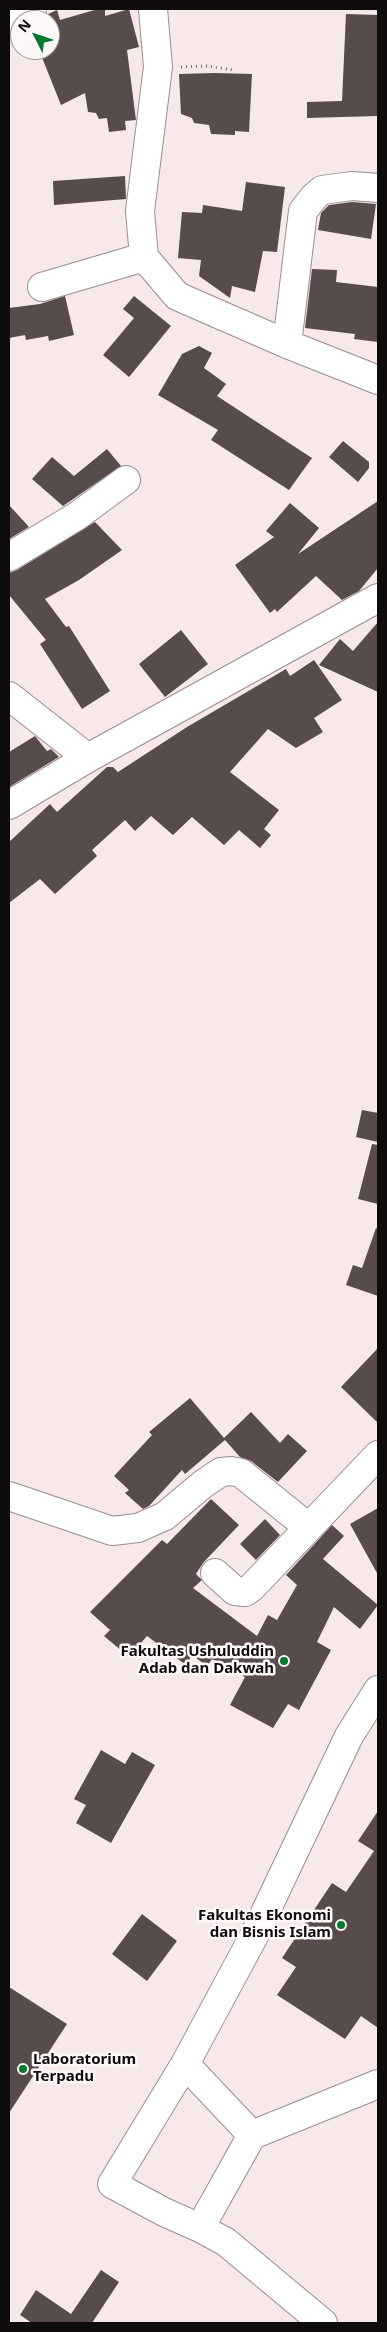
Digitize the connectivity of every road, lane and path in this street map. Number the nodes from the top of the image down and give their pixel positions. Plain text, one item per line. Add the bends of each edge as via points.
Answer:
1 (32, 9) edge
2 (153, 9) edge
3 (9, 18) edge
4 (158, 68) junction
5 (233, 70) dead end
6 (378, 188) edge
7 (144, 256) junction
8 (42, 287) dead end
9 (287, 344) junction
10 (378, 380) edge
11 (126, 480) dead end
12 (9, 557) edge
13 (378, 598) edge
14 (9, 696) edge
15 (88, 758) junction
16 (9, 805) edge
17 (378, 1455) edge
18 (9, 1496) edge
19 (308, 1527) junction
20 (215, 1573) dead end
21 (378, 1690) edge
22 (185, 2064) junction
23 (378, 2084) edge
24 (252, 2136) junction
25 (200, 2228) junction
26 (323, 2323) edge

1 - 3 street
2 - 4 street
4 - 5 path via 206,66
4 - 7 street via 140,211
6 - 9 street via 352,186 322,190 303,211
7 - 8 street
7 - 9 street via 177,296
9 - 10 street
11 - 12 street via 77,516
13 - 15 street
14 - 15 street
15 - 16 street
17 - 19 street
18 - 19 street via 112,1531 138,1528 165,1516 203,1484 221,1472 231,1471 241,1473
19 - 20 street via 245,1592 235,1591
21 - 22 street via 349,1736 255,1934
22 - 24 street
22 - 25 street via 112,2184
23 - 24 street
24 - 25 street
25 - 26 street via 226,2242

